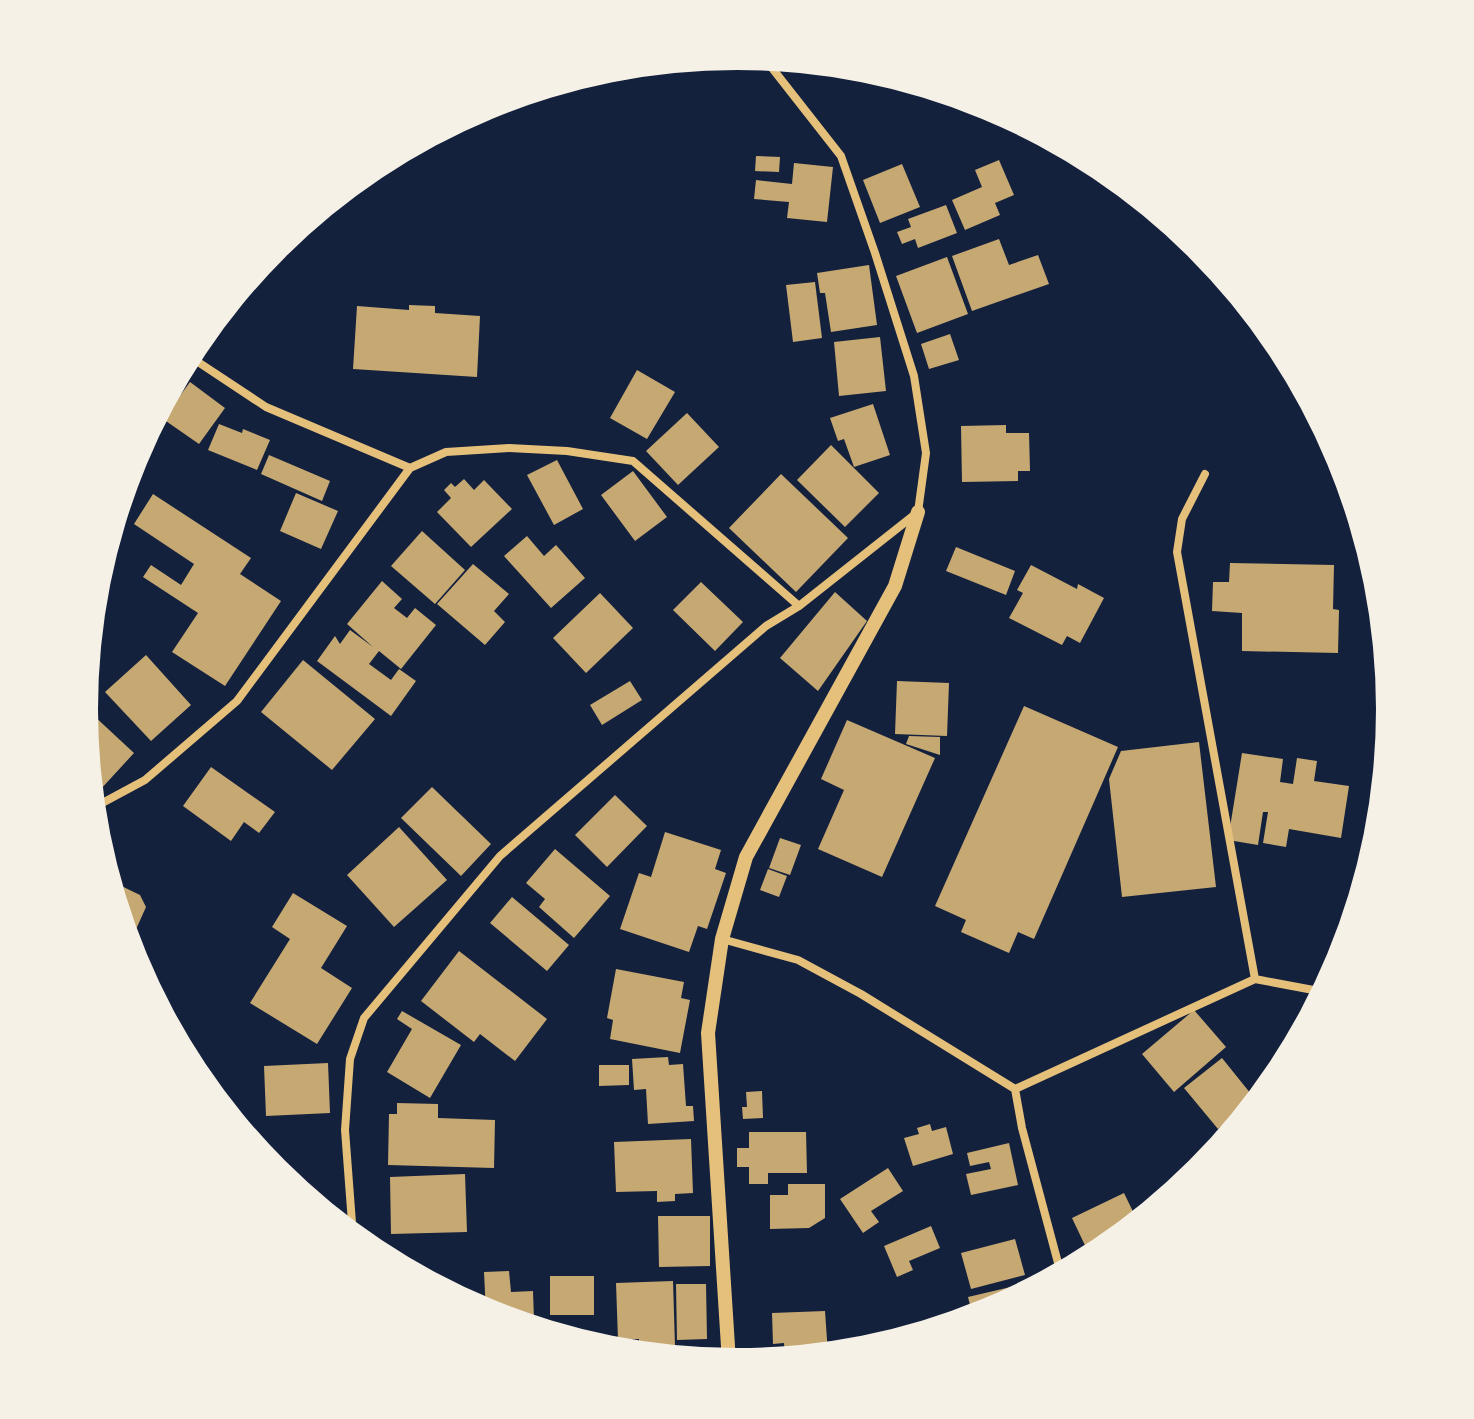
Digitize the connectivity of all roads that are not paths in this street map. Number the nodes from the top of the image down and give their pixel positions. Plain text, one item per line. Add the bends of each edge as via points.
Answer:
1 (774, 71) edge
2 (200, 363) edge
3 (410, 468) junction
4 (1205, 474) dead end
5 (918, 512) junction
6 (799, 606) junction
7 (105, 802) edge
8 (722, 939) junction
9 (1255, 979) junction
10 (1312, 990) edge
11 (1015, 1089) junction
12 (352, 1220) edge
13 (1058, 1262) edge
14 (728, 1349) edge

1 - 5 street via 841,156 870,239 914,376 926,453
2 - 3 street via 266,407
3 - 6 street via 446,452 509,448 633,461
3 - 7 street via 237,701 145,780
4 - 9 street via 1182,519 1177,552
5 - 6 street
5 - 8 street via 895,586 746,857
6 - 12 street via 766,626 500,856 364,1018 350,1059 345,1130
8 - 11 street via 798,960
8 - 14 street via 708,1033
9 - 10 street
9 - 11 street
11 - 13 street

